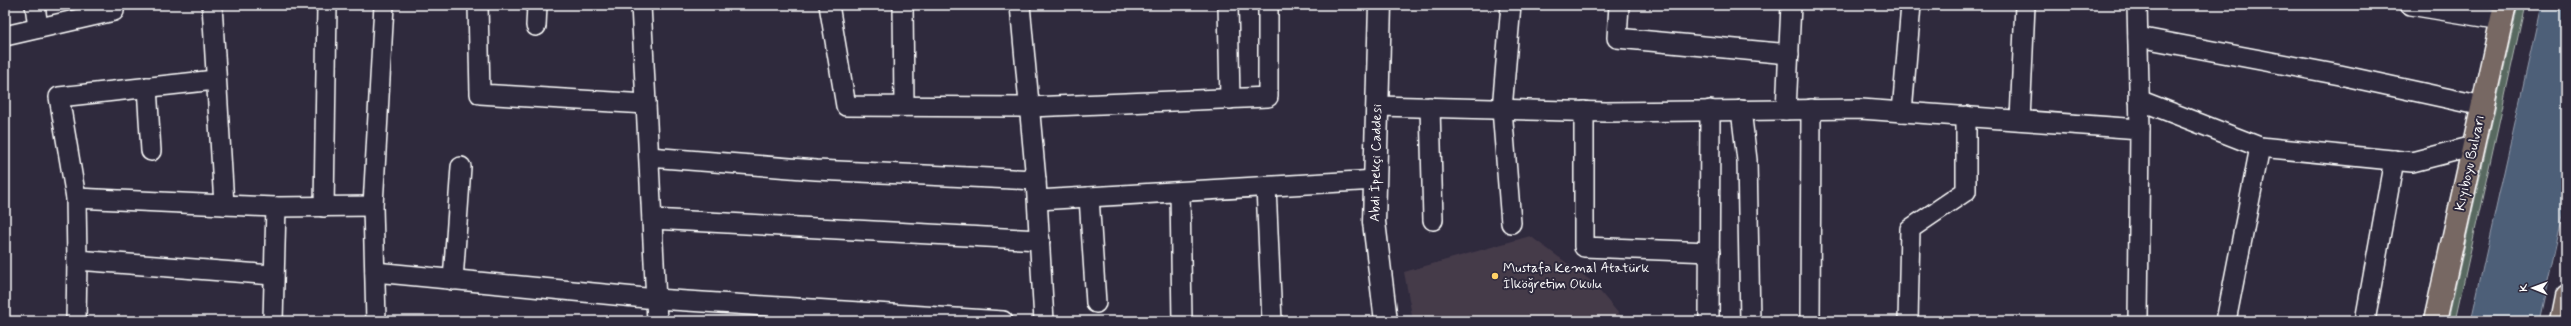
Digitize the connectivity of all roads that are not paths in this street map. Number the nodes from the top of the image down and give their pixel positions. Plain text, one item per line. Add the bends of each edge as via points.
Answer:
1 (35, 5) edge
2 (113, 5) edge
3 (212, 5) edge
4 (327, 5) edge
5 (384, 5) edge
6 (478, 5) edge
7 (537, 5) edge
8 (641, 5) edge
9 (829, 5) edge
10 (903, 5) edge
11 (1020, 5) edge
12 (1228, 5) edge
13 (1268, 5) edge
14 (1380, 5) edge
15 (1511, 5) edge
16 (1619, 5) edge
17 (1791, 5) edge
18 (1911, 5) edge
19 (2025, 5) edge
20 (2137, 5) edge
21 (2410, 5) edge
22 (2503, 13) edge
23 (536, 26) dead end
24 (38, 28) junction
25 (5, 36) edge
26 (2138, 37) junction
27 (1789, 54) junction
28 (215, 80) junction
29 (147, 87) junction
30 (1230, 98) junction
31 (2139, 100) junction
32 (646, 104) junction
33 (904, 106) junction
34 (1378, 106) junction
35 (2483, 106) junction
36 (1030, 107) junction
37 (1430, 107) junction
38 (1502, 109) junction
39 (1811, 109) junction
40 (1710, 110) junction
41 (1741, 110) junction
42 (1786, 110) junction
43 (1584, 111) junction
44 (1902, 112) junction
45 (1966, 116) junction
46 (2020, 120) junction
47 (2140, 129) junction
48 (2474, 146) junction
49 (2260, 147) junction
50 (151, 151) dead end
51 (649, 157) junction
52 (2394, 160) junction
53 (461, 167) dead end
54 (1036, 180) junction
55 (1376, 180) junction
56 (1266, 187) junction
57 (1180, 192) junction
58 (1089, 197) junction
59 (76, 198) junction
60 (1038, 200) junction
61 (224, 205) junction
62 (373, 206) junction
63 (276, 207) junction
64 (324, 207) junction
65 (652, 219) junction
66 (1433, 220) dead end
67 (1511, 223) dead end
68 (1040, 240) junction
69 (1710, 252) junction
70 (76, 260) junction
71 (375, 272) junction
72 (273, 275) junction
73 (453, 280) junction
74 (2566, 296) edge
75 (656, 299) junction
76 (1096, 303) dead end
77 (751, 313) edge
78 (952, 320) edge
79 (76, 321) edge
80 (273, 321) edge
81 (376, 321) edge
82 (657, 321) edge
83 (1004, 321) edge
84 (1044, 321) edge
85 (1182, 321) edge
86 (1272, 321) edge
87 (1386, 321) edge
88 (1709, 321) edge
89 (1750, 321) edge
90 (1810, 321) edge
91 (1908, 321) edge
92 (2138, 321) edge
93 (2226, 321) edge
94 (2364, 321) edge
95 (2435, 321) edge
96 (2560, 321) edge

1 - 24 street
2 - 24 street via 114,10
3 - 28 street
4 - 64 street
5 - 62 street
6 - 32 street via 480,94
7 - 23 street
8 - 32 street
9 - 33 street via 846,106
10 - 33 street
11 - 36 street
12 - 30 street
13 - 30 street via 1268,97
14 - 34 main road, Abdi İpekçi Caddesi
15 - 38 street
16 - 27 street via 1617,38
17 - 27 street
18 - 44 street
19 - 46 street
20 - 26 street
21 - 22 street
22 - 35 main road, Kıyıboyu Bulvarı
24 - 25 street
26 - 31 street
26 - 35 street via 2340,75
27 - 42 street
28 - 29 street
28 - 61 street
29 - 50 street
29 - 59 street via 59,97
30 - 36 street
31 - 47 street
31 - 49 street
32 - 51 street
33 - 36 street
34 - 37 street
34 - 55 main road, Abdi İpekçi Caddesi
35 - 48 main road, Kıyıboyu Bulvarı
36 - 54 street
37 - 38 street
37 - 66 street
38 - 43 street
38 - 67 street
39 - 42 street
39 - 44 street
39 - 90 street
40 - 41 street
40 - 43 street
40 - 69 street
41 - 42 street
41 - 89 street via 1747,160
43 - 69 street via 1584,247
44 - 45 street
45 - 46 street
45 - 91 street via 1966,191 1910,229
46 - 47 street
47 - 92 street
48 - 52 street via 2412,162
48 - 95 main road, Kıyıboyu Bulvarı
49 - 52 street
49 - 93 street
51 - 54 street via 816,170
51 - 65 street
52 - 94 street
53 - 73 street
54 - 60 street
55 - 56 street
55 - 87 main road, Abdi İpekçi Caddesi via 1374,222
56 - 57 street
56 - 86 street
57 - 58 street
57 - 85 street
58 - 60 street
58 - 76 street
59 - 61 street
59 - 70 street
60 - 68 street
61 - 63 street
62 - 64 street
62 - 71 street
63 - 64 street
63 - 72 street
65 - 68 street
65 - 75 street
68 - 84 street
69 - 88 street
70 - 72 street
70 - 79 street
71 - 73 street
71 - 81 street
72 - 80 street
73 - 75 street
74 - 96 main road
75 - 77 street
75 - 82 street
77 - 78 street
78 - 83 street

